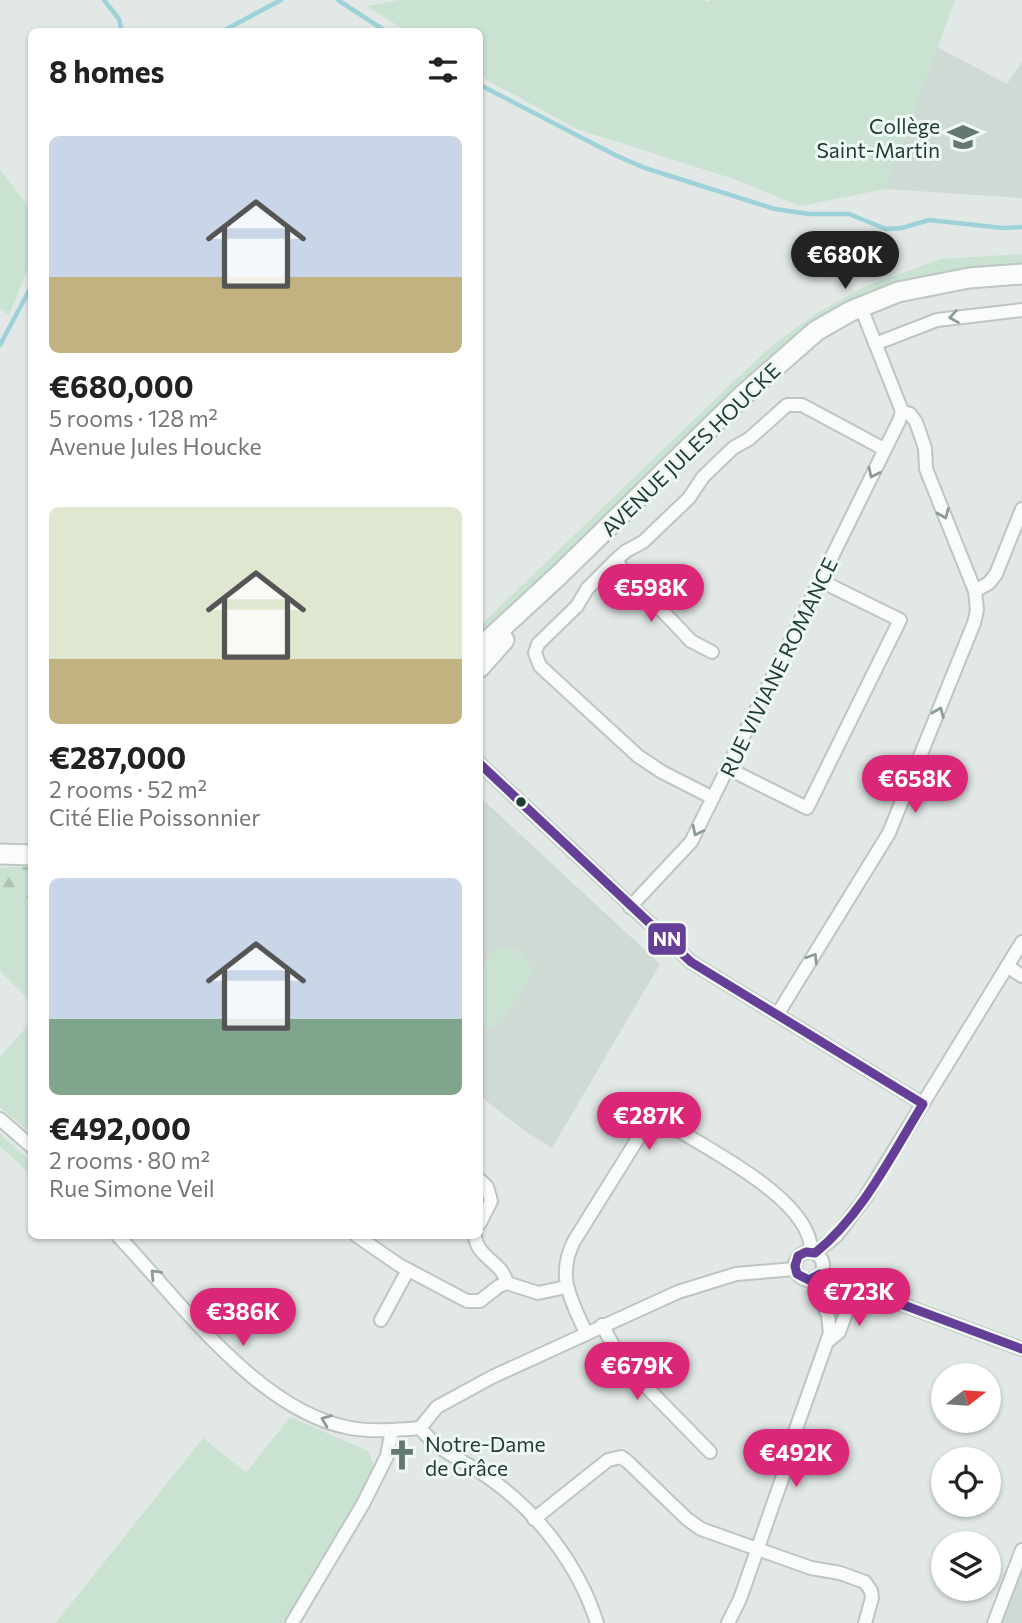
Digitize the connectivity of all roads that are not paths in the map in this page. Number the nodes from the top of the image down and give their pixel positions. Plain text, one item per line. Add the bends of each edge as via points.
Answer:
1 (1022, 274) edge
2 (927, 287) junction
3 (1022, 310) edge
4 (864, 315) junction
5 (875, 344) junction
6 (791, 353) junction
7 (902, 411) junction
8 (884, 449) junction
9 (1022, 509) edge
10 (615, 561) junction
11 (559, 575) junction
12 (821, 580) junction
13 (975, 591) junction
14 (483, 645) edge
15 (712, 652) dead end
16 (483, 664) edge
17 (483, 767) edge
18 (727, 768) junction
19 (713, 798) junction
20 (0, 854) edge
21 (28, 855) edge
22 (631, 907) junction
23 (1022, 942) edge
24 (1007, 966) junction
25 (1022, 976) edge
26 (777, 1015) junction
27 (923, 1104) junction
28 (0, 1119) edge
29 (28, 1144) edge
30 (483, 1183) edge
31 (483, 1217) edge
32 (121, 1239) edge
33 (362, 1239) edge
34 (476, 1239) edge
35 (813, 1253) junction
36 (795, 1269) junction
37 (408, 1270) junction
38 (816, 1277) junction
39 (507, 1283) junction
40 (566, 1287) junction
41 (856, 1287) junction
42 (381, 1320) dead end
43 (602, 1325) junction
44 (586, 1333) junction
45 (827, 1342) junction
46 (1022, 1349) edge
47 (420, 1427) junction
48 (392, 1430) junction
49 (710, 1452) dead end
50 (534, 1519) junction
51 (758, 1549) junction
52 (1022, 1550) edge
53 (292, 1623) edge
54 (597, 1623) edge
55 (728, 1623) edge
56 (865, 1623) edge
57 (994, 1623) edge

1 - 2 main road, AVENUE JULES HOUCKE
2 - 4 main road, AVENUE JULES HOUCKE
2 - 6 main road, AVENUE JULES HOUCKE via 888,295 851,311 816,331
3 -> 5 street via 937,320
4 - 5 street
4 - 6 main road, AVENUE JULES HOUCKE
5 - 7 street
6 - 11 main road, AVENUE JULES HOUCKE
7 - 8 street, RUE VIVIANE ROMANCE
7 -> 13 street via 916,422 926,469
8 - 10 street via 802,405 787,405 731,449 689,498 643,542
8 -> 12 street, RUE VIVIANE ROMANCE
9 - 13 street via 996,573
10 - 15 street via 691,641
10 - 19 street via 587,589 580,604 538,644 537,662 638,756
11 - 14 main road, AVENUE JULES HOUCKE
11 - 16 main road, AVENUE JULES HOUCKE
12 - 18 street, RUE VIVIANE ROMANCE
12 - 18 street via 900,620 807,808
26 -> 13 street via 890,833 974,623
17 - 22 street
18 - 19 street, RUE VIVIANE ROMANCE
19 -> 22 street, RUE VIVIANE ROMANCE via 686,849
20 - 21 main road
22 - 26 street via 691,962
23 - 24 street
24 - 25 street
24 - 27 street
26 - 27 street
27 - 35 street via 859,1206 836,1235
28 - 29 street
30 - 31 street via 491,1196
48 -> 32 street via 342,1426 269,1390 231,1359
33 - 37 street
34 - 39 street via 478,1247 501,1268
35 - 36 street via 798,1256
35 - 38 street via 822,1262
35 - 40 street via 805,1229 776,1192 673,1128 659,1124 642,1132 574,1241 565,1265
36 - 38 street via 801,1278
36 - 43 street via 712,1280
37 - 39 street via 471,1302
37 - 42 street
38 - 41 street
38 - 45 street via 829,1320
39 - 40 street via 538,1293
40 - 44 street
41 - 45 street via 839,1332
41 - 46 street
43 - 44 street
43 - 49 street via 623,1363
44 - 47 street via 443,1404
45 - 51 street
47 - 48 street
47 - 50 street via 437,1447 497,1483
48 - 53 street via 390,1450 363,1504
50 - 51 street via 608,1460 621,1457 694,1525
50 - 54 street via 570,1566
51 - 55 street
51 - 56 street via 865,1583 872,1594
52 - 57 street

